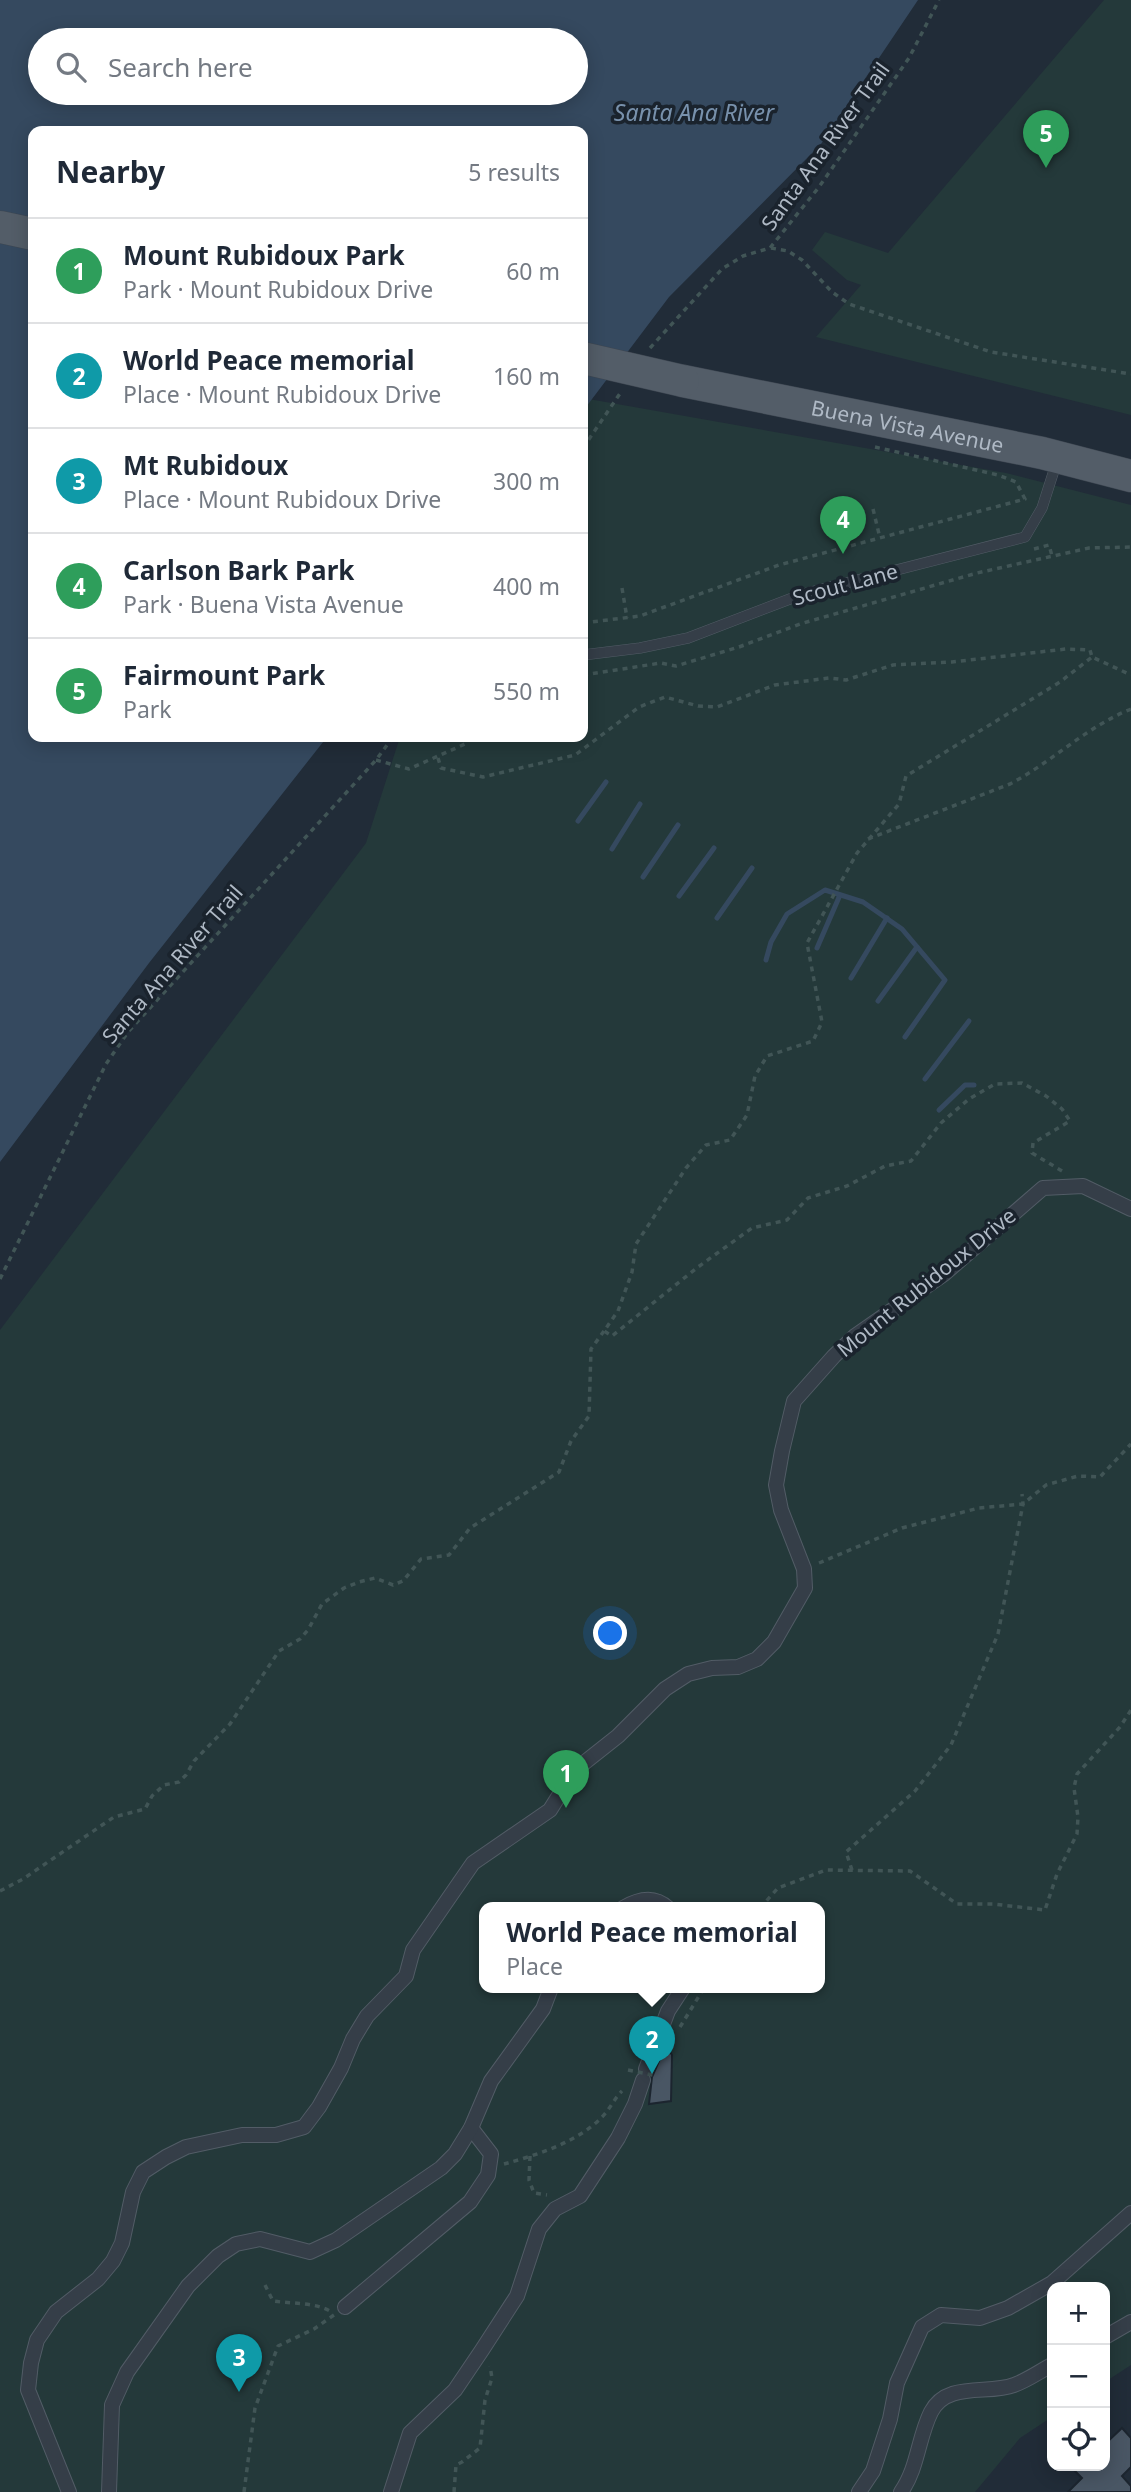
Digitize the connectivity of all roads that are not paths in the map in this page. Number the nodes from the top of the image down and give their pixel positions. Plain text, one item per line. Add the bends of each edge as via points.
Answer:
1 (0, 227) edge
2 (28, 233) edge
3 (588, 359) edge
4 (1058, 457) junction
5 (1131, 476) edge
6 (588, 654) edge
7 (1131, 1209) edge
8 (633, 1902) edge
9 (661, 1902) edge
10 (549, 1993) edge
11 (680, 1993) edge
12 (471, 2128) junction
13 (1131, 2213) edge
14 (340, 2310) road end
15 (1131, 2322) edge
16 (1110, 2334) edge
17 (1047, 2368) edge
18 (69, 2492) edge
19 (109, 2492) edge
20 (391, 2492) edge
21 (859, 2492) edge
22 (901, 2492) edge

1 - 2 main road
3 - 4 main road, Buena Vista Avenue, bridge
4 - 5 main road, Buena Vista Avenue
4 - 6 lane, Scout Lane via 1042,508 1025,537 803,594 688,638
7 - 18 street, Mount Rubidoux Drive via 1083,1186 1043,1188 944,1274 855,1336 794,1401 776,1485 804,1569 805,1588 774,1642 757,1659 738,1667 688,1674 665,1689 575,1770 550,1810 473,1863 413,1950 406,1976 367,2017 304,2127 186,2147 144,2172 133,2192 114,2260 56,2312 37,2340 31,2363 28,2390
8 - 9 street
10 - 12 street via 492,2081
11 - 20 street via 668,2011 649,2075 618,2138 580,2196 555,2209 539,2229 517,2297 455,2390 411,2433
12 - 14 street via 491,2154 488,2175 470,2202
12 - 19 street via 441,2168 336,2240 310,2252 260,2239 236,2244 188,2286 127,2372 113,2405
13 - 21 street via 1052,2283 1008,2308 980,2318 942,2315 922,2327 897,2384 873,2471
15 - 16 street
17 - 22 street via 1013,2386 945,2396 932,2411 914,2469

